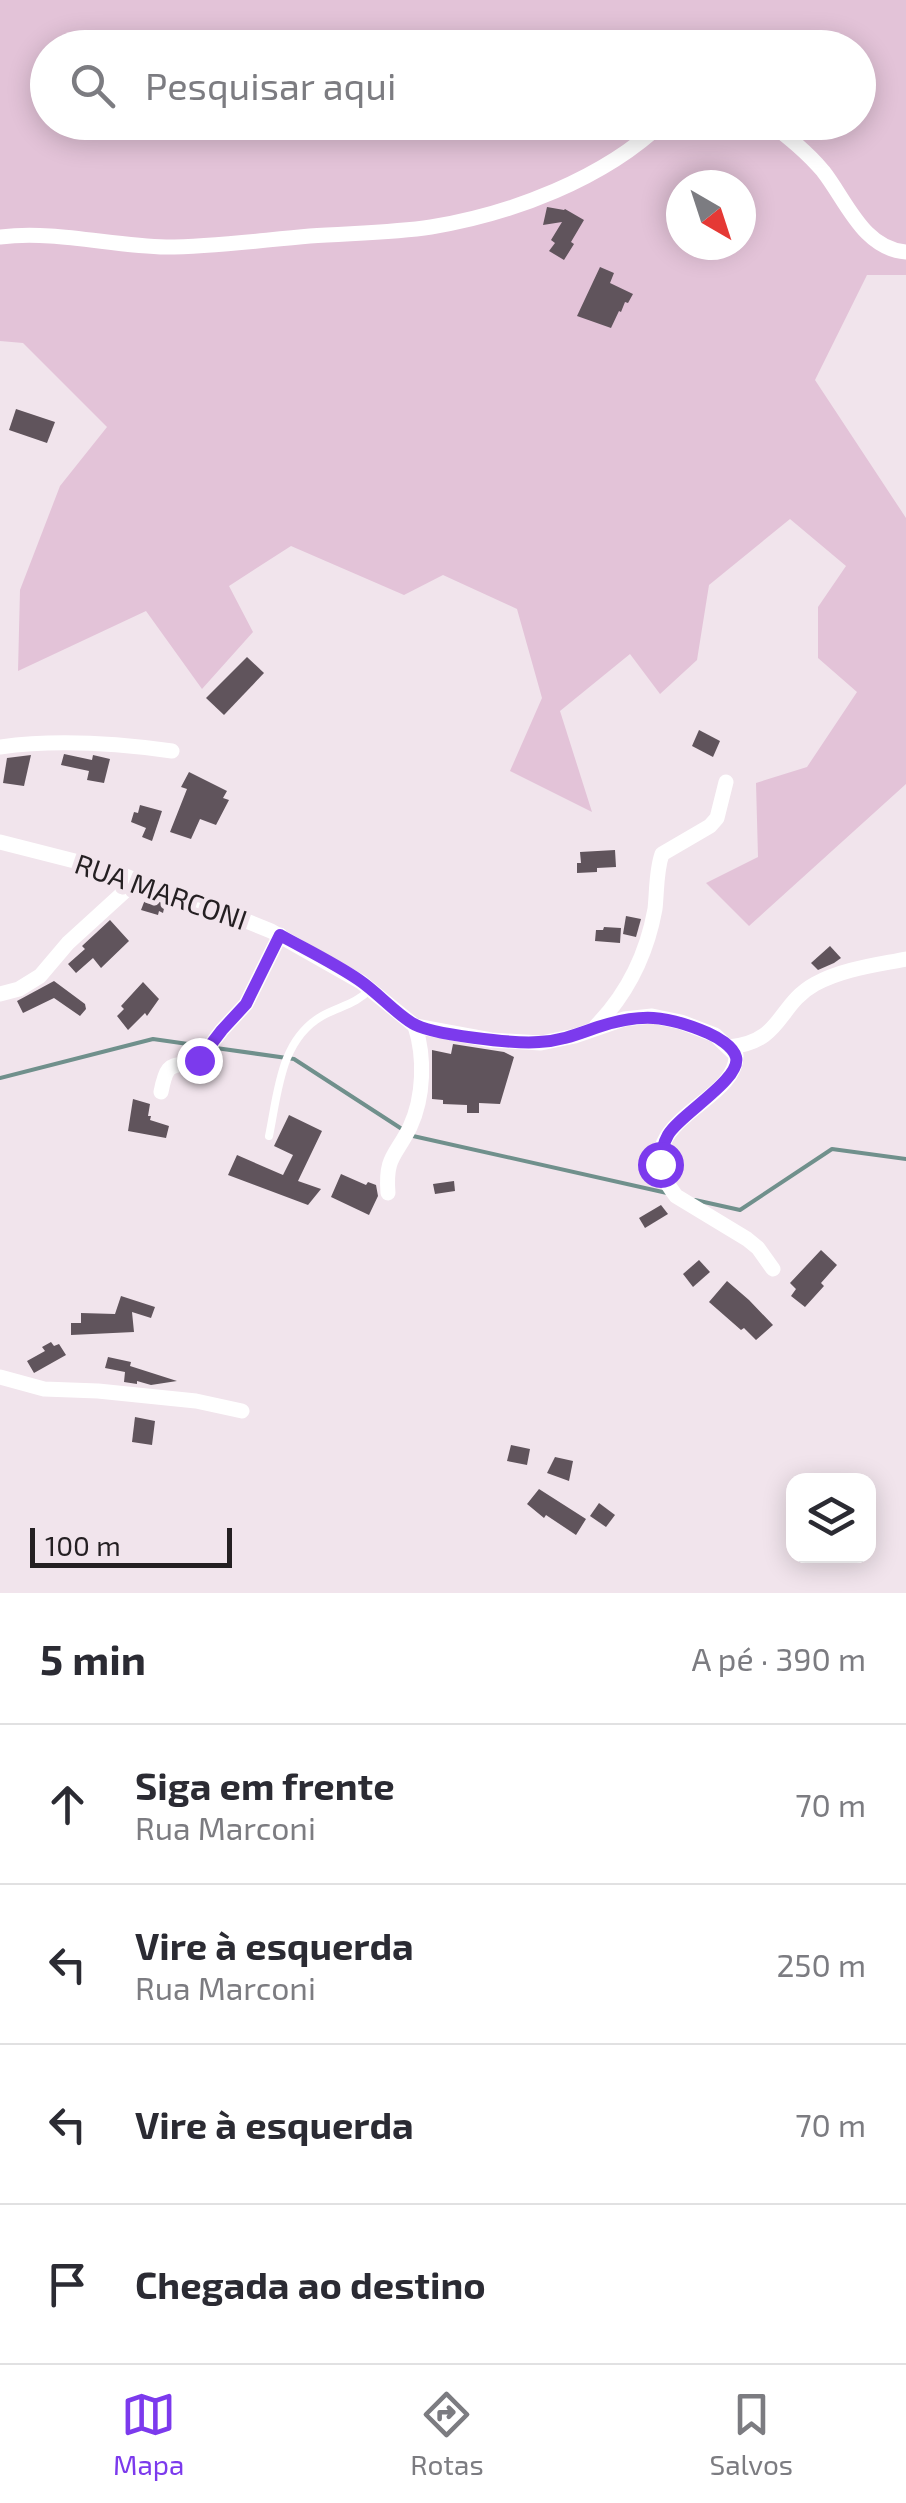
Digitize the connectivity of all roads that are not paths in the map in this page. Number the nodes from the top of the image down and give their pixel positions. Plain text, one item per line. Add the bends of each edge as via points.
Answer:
1 (641, 140) edge
2 (790, 140) edge
3 (0, 237) edge
4 (906, 252) edge
5 (0, 747) edge
6 (172, 751) dead end
7 (726, 782) dead end
8 (0, 842) edge
9 (136, 881) junction
10 (280, 935) junction
11 (906, 959) edge
12 (370, 988) junction
13 (0, 994) edge
14 (415, 1026) junction
15 (593, 1028) junction
16 (729, 1046) junction
17 (161, 1092) dead end
18 (269, 1136) dead end
19 (388, 1193) dead end
20 (773, 1269) dead end
21 (0, 1377) edge
22 (242, 1411) dead end

1 - 3 street via 559,188 429,227 183,246
2 - 4 street via 823,171 859,225 879,243
5 - 6 street via 79,743
7 - 15 street via 710,826 662,854 643,954 620,997
8 - 9 street, RUA MARCONI
9 - 10 street, RUA MARCONI
9 - 13 street via 40,976
10 - 12 street, RUA MARCONI
10 - 17 street via 246,1004 199,1060 166,1071
11 - 16 street via 815,984 756,1042
12 - 14 street, RUA MARCONI
12 - 18 lane via 317,1019 296,1040 282,1068
14 - 15 street, RUA MARCONI via 522,1042
14 - 19 street via 420,1090 390,1160
15 - 16 street, RUA MARCONI via 652,1016
16 - 20 street via 735,1068 673,1128 660,1164 676,1196 758,1248
21 - 22 street

